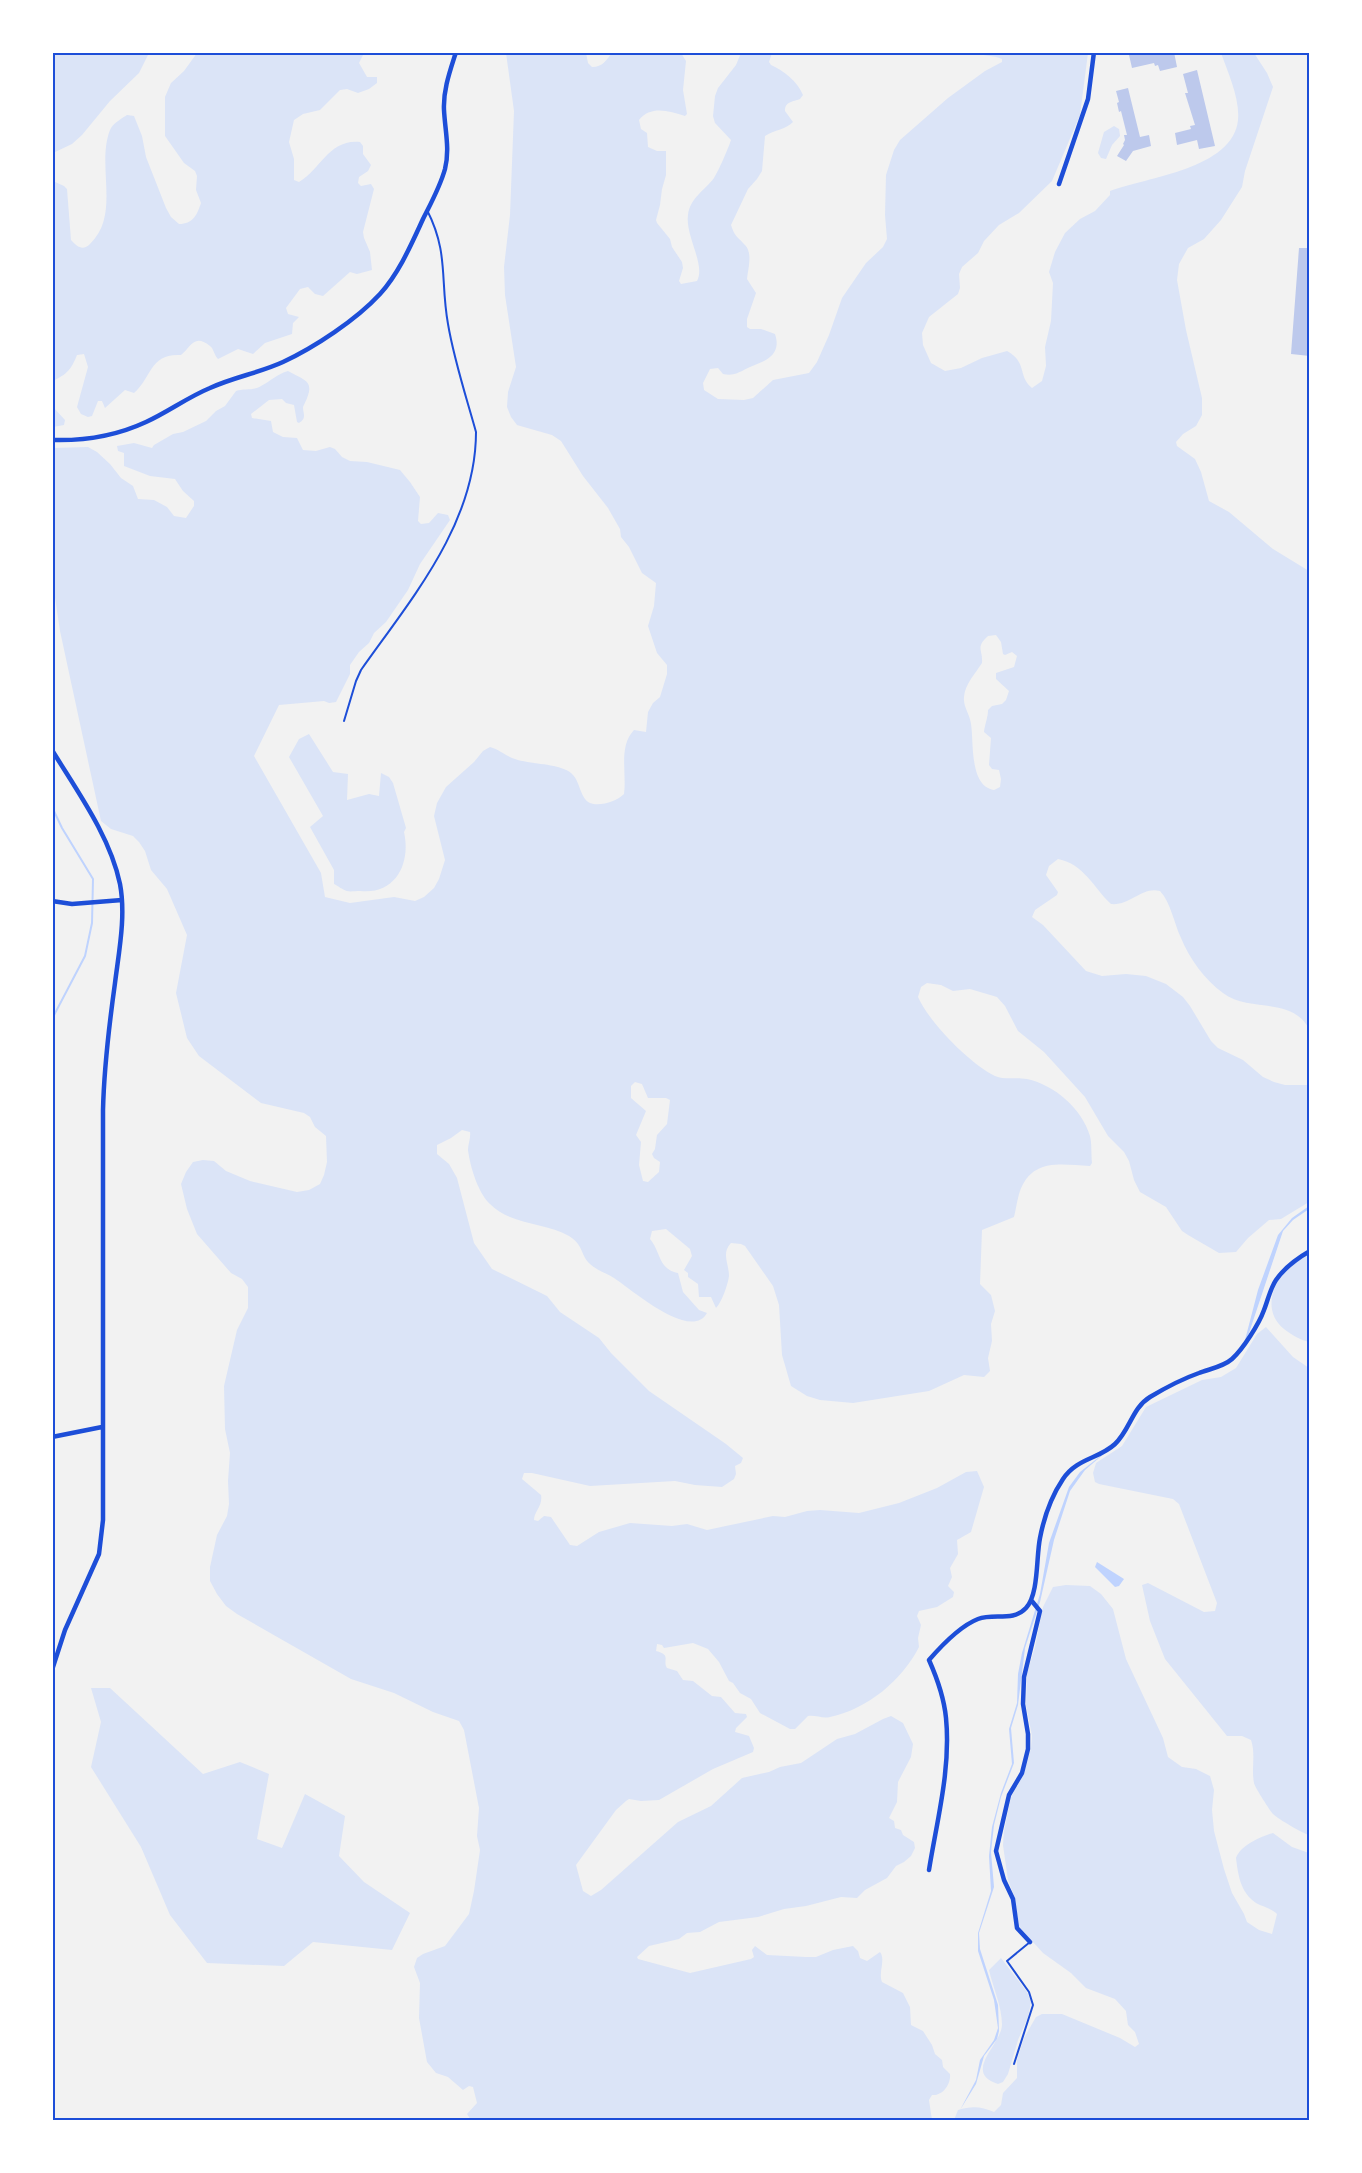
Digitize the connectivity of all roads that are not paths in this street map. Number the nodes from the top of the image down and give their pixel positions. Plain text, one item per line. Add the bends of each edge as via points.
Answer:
1 (456, 52) edge
2 (1094, 52) edge
3 (1059, 184) dead end
4 (427, 210) junction
5 (52, 440) edge
6 (344, 721) dead end
7 (52, 750) edge
8 (122, 900) junction
9 (52, 901) edge
10 (1310, 1251) edge
11 (102, 1427) junction
12 (52, 1437) edge
13 (1032, 1602) junction
14 (52, 1670) edge
15 (929, 1870) dead end
16 (1030, 1942) joint
17 (1014, 2064) dead end

1 - 4 street via 444,108 446,168
2 - 3 street via 1088,99
4 - 5 street via 380,294 306,349 284,362 204,390 122,432
4 - 6 lane via 439,235 447,321 476,432 476,449 468,486 447,543 361,670
7 - 8 street via 109,851
8 - 9 street via 72,904
8 - 11 street via 104,1075
10 - 13 street via 1291,1262 1275,1282 1260,1320 1234,1357 1149,1398 1114,1445 1077,1464 1064,1478 1043,1526
11 - 12 street
11 - 14 street via 103,1520 99,1554
13 - 15 street via 1009,1617 977,1620 929,1659 944,1702 947,1744
13 - 16 street via 1040,1611 1023,1677 1028,1749 1022,1773 1008,1801 996,1851 1013,1899 1017,1928
16 - 17 lane via 1007,1961 1029,1992 1033,2006

